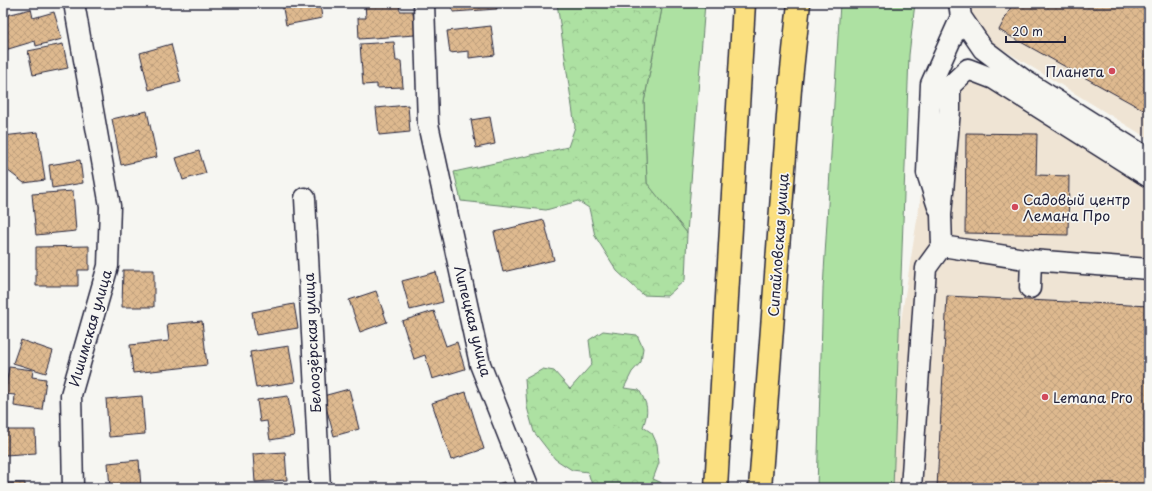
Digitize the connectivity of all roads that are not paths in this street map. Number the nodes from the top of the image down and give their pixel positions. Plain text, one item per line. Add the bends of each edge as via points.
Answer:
1 (74, 3) edge
2 (424, 3) edge
3 (744, 3) edge
4 (799, 3) edge
5 (960, 10) edge
6 (1149, 159) edge
7 (1149, 177) edge
8 (305, 198) dead end
9 (940, 215) junction
10 (942, 246) junction
11 (1031, 260) junction
12 (1149, 269) edge
13 (1030, 288) dead end
14 (73, 488) edge
15 (320, 488) edge
16 (529, 488) edge
17 (716, 488) edge
18 (760, 488) edge
19 (911, 488) edge

1 - 14 street, Ишимская улица via 110,206 108,266 71,394
2 - 16 street, Липецкая улица via 428,124 480,364
3 - 17 main road
4 - 18 main road, Сипайловская улица
5 - 6 street via 983,49 1024,80
5 - 9 street via 931,84 927,173
7 - 9 street via 994,79 968,69 950,86
8 - 15 street, Белоозёрская улица
9 - 10 street
10 - 11 street
10 - 19 street via 926,268
11 - 12 street
11 - 13 street

